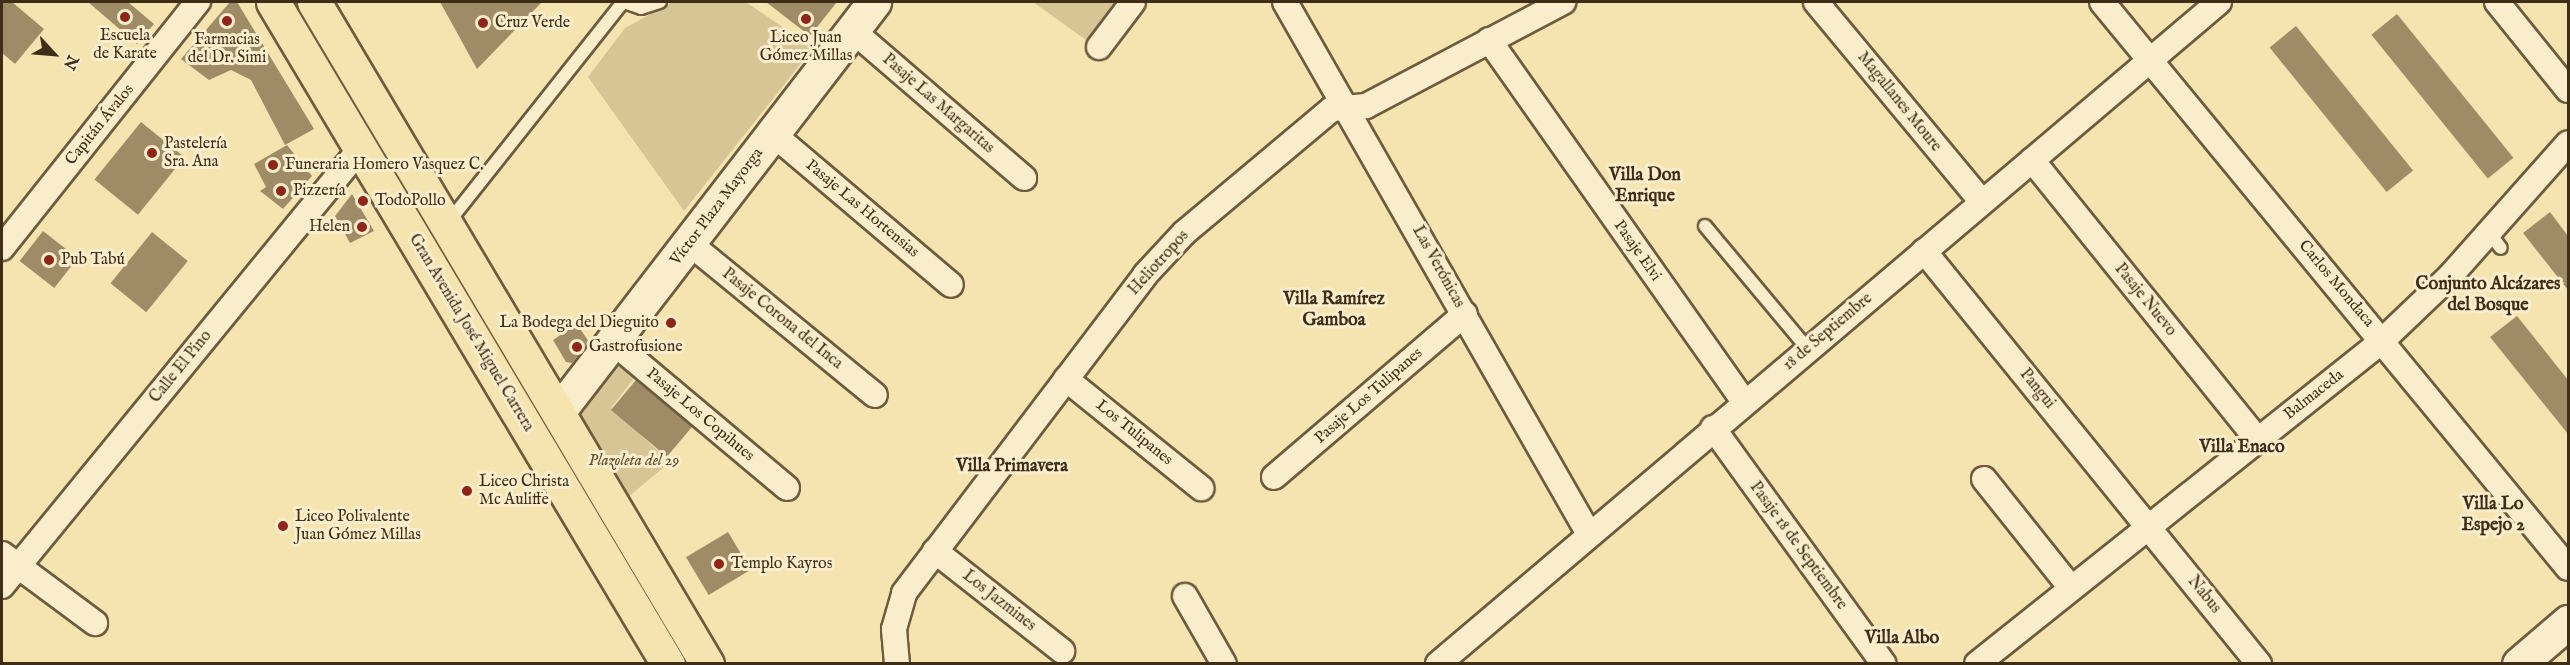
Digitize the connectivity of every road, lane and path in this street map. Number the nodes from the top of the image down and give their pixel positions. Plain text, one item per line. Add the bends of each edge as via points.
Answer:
1 (198, 2) edge
2 (273, 2) edge
3 (314, 2) edge
4 (624, 2) edge
5 (660, 2) edge
6 (874, 2) edge
7 (1285, 2) edge
8 (1563, 2) edge
9 (1816, 2) edge
10 (2102, 2) edge
11 (2219, 2) edge
12 (2497, 2) edge
13 (1130, 3) edge
14 (852, 30) junction
15 (1489, 40) junction
16 (1099, 47) dead end
17 (2151, 60) junction
18 (2568, 90) edge
19 (1349, 109) junction
20 (773, 134) junction
21 (2568, 143) edge
22 (360, 149) junction
23 (402, 151) junction
24 (2032, 160) junction
25 (1024, 178) dead end
26 (1982, 202) junction
27 (446, 224) junction
28 (1705, 226) dead end
29 (689, 243) junction
30 (2, 248) edge
31 (1924, 251) junction
32 (951, 285) dead end
33 (1465, 314) junction
34 (2382, 341) junction
35 (613, 342) junction
36 (1807, 348) junction
37 (1066, 379) junction
38 (875, 395) dead end
39 (1744, 402) junction
40 (513, 404) junction
41 (558, 412) junction
42 (1713, 428) junction
43 (2257, 439) junction
44 (1274, 477) dead end
45 (1984, 479) dead end
46 (787, 488) dead end
47 (1201, 488) dead end
48 (2149, 526) junction
49 (1589, 534) junction
50 (935, 551) junction
51 (10, 560) edge
52 (2568, 568) edge
53 (2, 586) edge
54 (2071, 588) junction
55 (1185, 596) dead end
56 (2568, 622) edge
57 (95, 623) dead end
58 (1062, 651) dead end
59 (668, 663) edge
60 (707, 663) edge
61 (897, 663) edge
62 (1224, 663) edge
63 (1438, 663) edge
64 (1884, 663) edge
65 (1977, 663) edge
66 (2259, 663) edge
67 (2520, 663) edge

1 - 30 street, Capitán Ávalos
2 - 22 main road, Gran Avenida José Miguel Carrera
3 - 23 main road, Gran Avenida José Miguel Carrera
4 - 5 lane via 641,8
4 - 27 lane
6 - 14 street, Víctor Plaza Mayorga
7 - 19 street, Las Verónicas
8 - 15 street, Heliotropos
9 - 26 street, Magallanes Moure
10 - 17 street, Carlos Mondaca
11 - 17 street, 18 de Septiembre
12 - 18 street
13 - 16 street
14 - 20 street, Víctor Plaza Mayorga
14 - 25 street, Pasaje Las Margaritas
15 - 19 street, Heliotropos via 1366,106
15 - 39 street, Pasaje Elvi
17 - 24 street, 18 de Septiembre
17 - 34 street, Carlos Mondaca
19 - 33 street, Las Verónicas
19 - 37 street, Heliotropos via 1332,109 1184,233 1144,275
20 - 29 street, Víctor Plaza Mayorga
20 - 32 street, Pasaje Las Hortensias
21 - 34 street, Balmaceda via 2494,240
22 - 23 main road via 380,145
22 - 40 main road, Gran Avenida José Miguel Carrera
22 - 51 street, Calle El Pino
23 - 27 main road, Gran Avenida José Miguel Carrera
24 - 26 street, 18 de Septiembre
24 - 43 street, Pasaje Nuevo
26 - 31 street, 18 de Septiembre
27 - 41 main road, Gran Avenida José Miguel Carrera
28 - 36 lane
29 - 35 street, Víctor Plaza Mayorga
29 - 38 street, Pasaje Corona del Inca
31 - 36 street, 18 de Septiembre
31 - 48 street, Pangui
33 - 44 street, Pasaje Los Tulipanes
33 - 49 street, Las Verónicas
34 - 43 street, Balmaceda
34 - 52 street, Carlos Mondaca
35 - 41 street, Víctor Plaza Mayorga
35 - 46 street, Pasaje Los Copihues
36 - 39 street, 18 de Septiembre
37 - 47 street, Los Tulipanes
37 - 50 street, Heliotropos
39 - 42 street, 18 de Septiembre
40 - 41 main road via 534,412
40 - 59 main road, Gran Avenida José Miguel Carrera
41 - 60 main road, Gran Avenida José Miguel Carrera
42 - 49 street, 18 de Septiembre
42 - 64 street, Pasaje 18 de Septiembre
43 - 48 street, Balmaceda
45 - 54 street
48 - 54 street, Balmaceda
48 - 66 street, Nabus
49 - 63 street, 18 de Septiembre
50 - 58 street, Los Jazmines
50 - 61 street, Heliotropos via 898,607
51 - 53 street, Calle El Pino
51 - 57 street
54 - 65 street, Balmaceda
55 - 62 street
56 - 67 street

